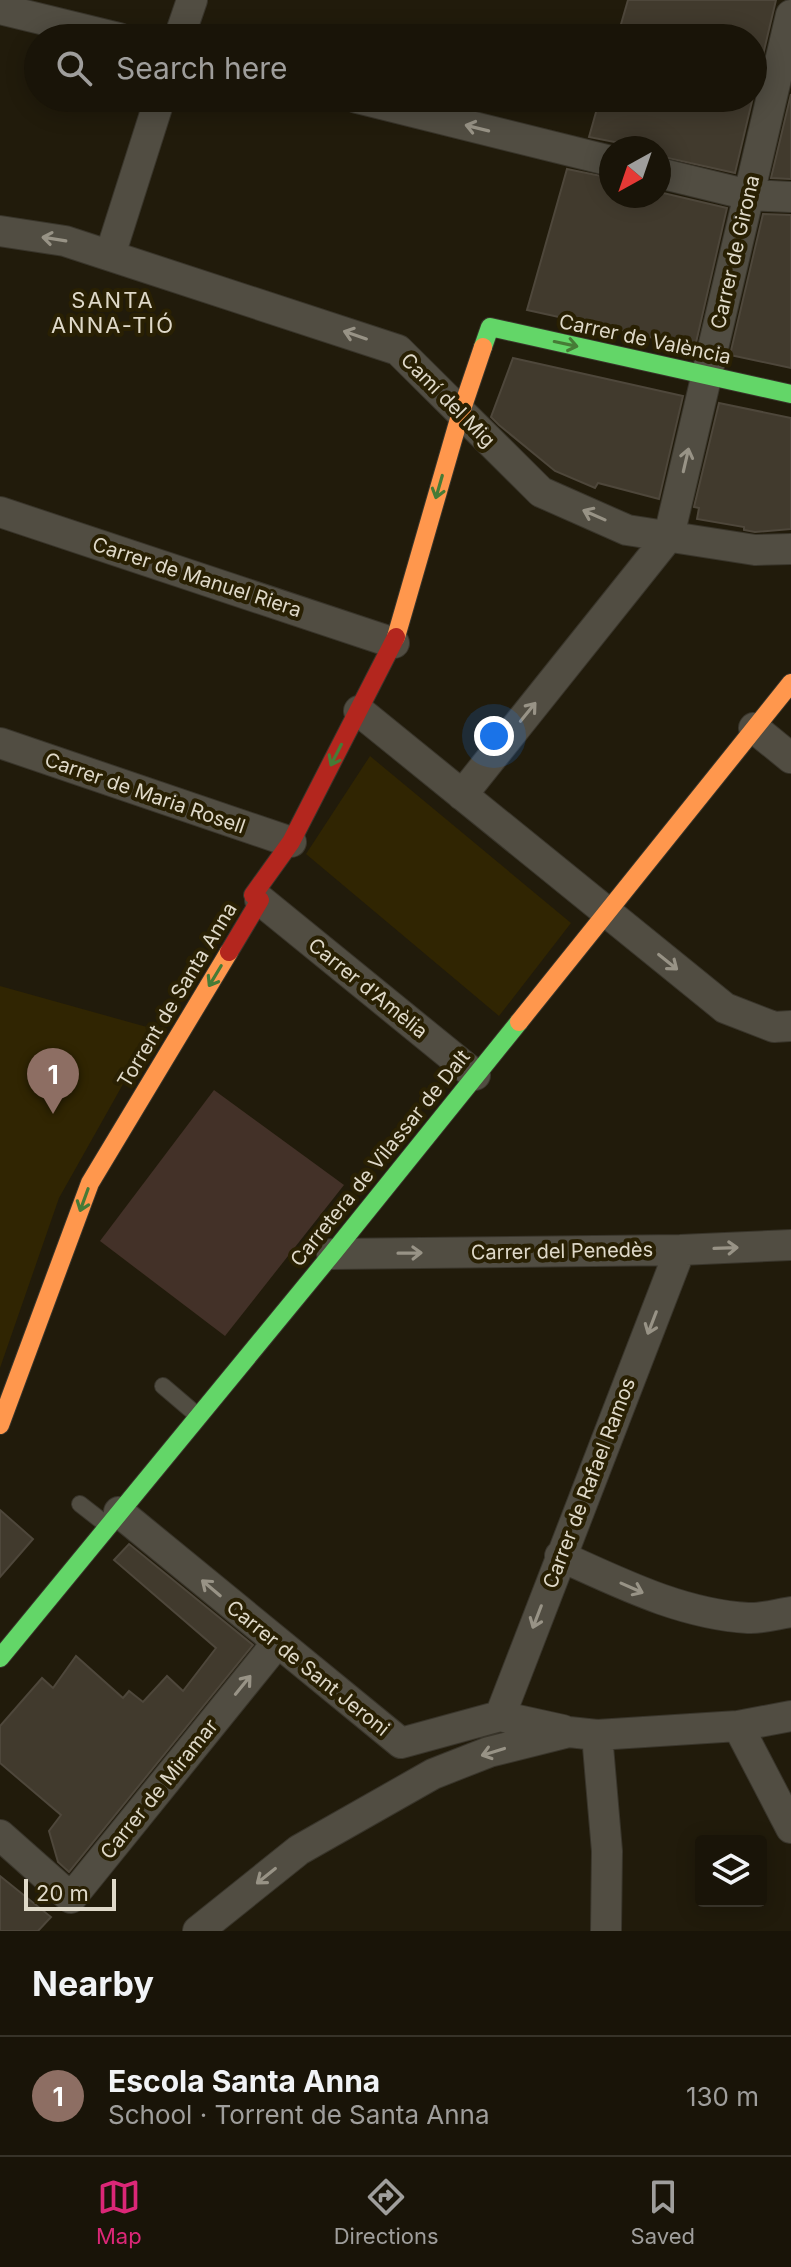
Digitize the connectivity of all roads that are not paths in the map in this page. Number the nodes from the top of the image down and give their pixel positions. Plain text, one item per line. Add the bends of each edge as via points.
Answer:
1 (192, 0) edge
2 (0, 9) edge
3 (791, 15) edge
4 (62, 24) edge
5 (184, 24) edge
6 (156, 112) edge
7 (413, 112) edge
8 (599, 158) edge
9 (671, 176) edge
10 (749, 195) junction
11 (791, 197) edge
12 (0, 231) edge
13 (110, 255) junction
14 (490, 327) joint
15 (706, 375) junction
16 (791, 394) edge
17 (461, 412) junction
18 (0, 512) edge
19 (669, 536) junction
20 (791, 549) edge
21 (394, 643) junction
22 (791, 683) edge
23 (359, 711) junction
24 (754, 728) junction
25 (0, 743) edge
26 (791, 758) edge
27 (462, 795) junction
28 (291, 842) junction
29 (260, 900) junction
30 (607, 913) junction
31 (791, 1026) edge
32 (475, 1075) junction
33 (791, 1245) edge
34 (680, 1250) junction
35 (332, 1254) junction
36 (163, 1386) dead end
37 (198, 1416) junction
38 (0, 1425) edge
39 (80, 1504) dead end
40 (114, 1519) junction
41 (560, 1556) junction
42 (791, 1612) edge
43 (277, 1643) junction
44 (0, 1658) edge
45 (500, 1716) junction
46 (791, 1716) edge
47 (738, 1726) junction
48 (583, 1734) junction
49 (791, 1828) edge
50 (0, 1835) edge
51 (198, 1931) edge
52 (606, 1931) edge

1 - 5 street
2 - 4 street
3 - 10 street, Carrer de Girona
6 - 13 street
8 -> 7 street
9 - 10 street
10 - 11 street
10 - 15 street, Carrer de Girona
13 -> 12 street, Camí del Mig via 65,241
17 -> 13 street, Camí del Mig via 398,350
14 -> 15 street, Carrer de València
14 - 17 street, Torrent de Santa Anna
15 - 16 street, Carrer de València
19 -> 15 street, Carrer de Girona
19 -> 17 street, Camí del Mig via 627,530 541,492
17 -> 21 street, Torrent de Santa Anna
18 - 21 street, Carrer de Manuel Riera
19 - 20 street, Camí del Mig via 755,550
27 -> 19 street
21 - 23 street, Torrent de Santa Anna
22 - 24 street, Carretera de Vilassar de Dalt
23 - 27 street
23 -> 28 street, Torrent de Santa Anna
24 - 26 street
24 - 30 street, Carretera de Vilassar de Dalt
25 - 28 street, Carrer de Maria Rosell
27 - 30 street
28 - 29 street, Torrent de Santa Anna via 253,895
29 - 32 street, Carrer d'Amèlia
29 -> 38 street, Torrent de Santa Anna via 90,1183
30 -> 31 street via 725,1008 774,1027
30 - 32 street, Carretera de Vilassar de Dalt
32 - 35 street, Carretera de Vilassar de Dalt
34 -> 33 street, Carrer del Penedès
35 -> 34 street, Carrer del Penedès
34 -> 41 street, Carrer de Rafael Ramos
35 - 37 street, Carretera de Vilassar de Dalt
36 - 37 lane
37 - 40 street, Carretera de Vilassar de Dalt
39 - 40 lane
43 -> 40 street, Carrer de Sant Jeroni
40 - 44 street, Carretera de Vilassar de Dalt
41 -> 42 street via 649,1596 700,1610 750,1618
41 -> 45 street, Carrer de Rafael Ramos
43 - 45 street, Carrer de Sant Jeroni via 401,1743
50 -> 43 street, Carrer de Miramar via 71,1898
45 - 48 street, Carrer de Sant Jeroni
46 - 47 street
47 - 48 street
47 - 49 street
48 -> 51 street via 489,1752 433,1774 299,1850
48 - 52 street via 607,1851

